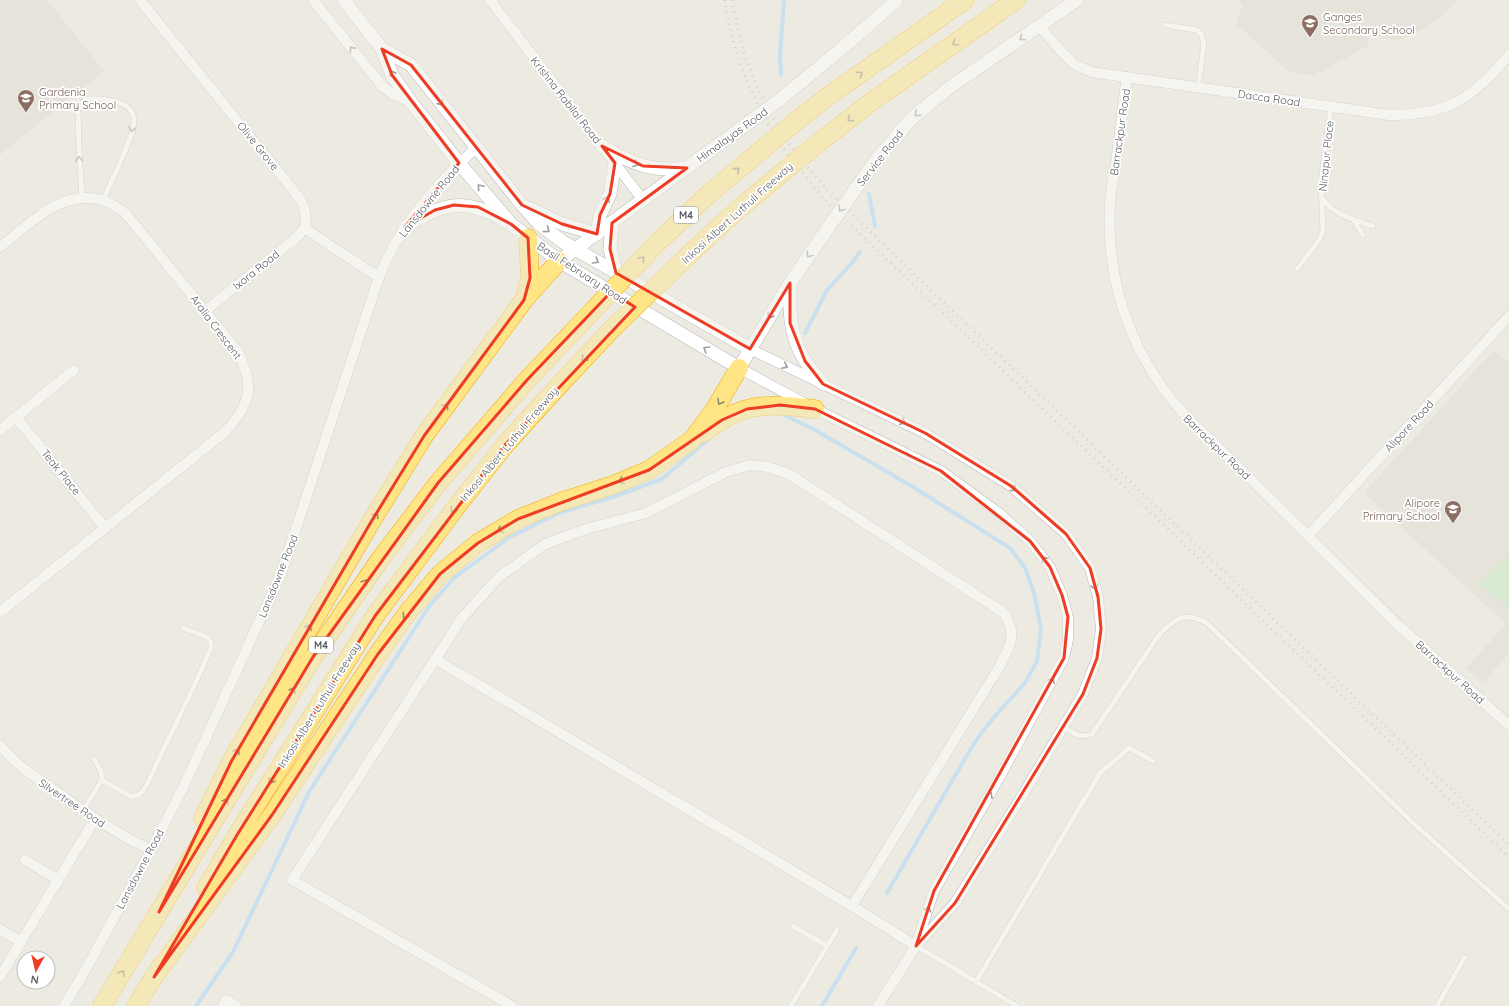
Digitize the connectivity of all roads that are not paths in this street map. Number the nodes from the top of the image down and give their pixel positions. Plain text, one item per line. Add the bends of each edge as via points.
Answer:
1 (140, 0) edge
2 (313, 0) edge
3 (344, 0) edge
4 (897, 0) edge
5 (965, 0) edge
6 (1016, 0) edge
7 (1077, 0) edge
8 (495, 2) edge
9 (1164, 25) dead end
10 (1039, 26) junction
11 (382, 49) junction
12 (1509, 55) edge
13 (1501, 64) junction
14 (1509, 72) edge
15 (1127, 77) junction
16 (1198, 88) junction
17 (411, 102) junction
18 (1331, 106) junction
19 (602, 146) junction
20 (477, 147) junction
21 (459, 163) junction
22 (615, 163) junction
23 (687, 168) junction
24 (1322, 197) junction
25 (82, 198) junction
26 (103, 200) junction
27 (643, 200) junction
28 (522, 205) junction
29 (1353, 220) junction
30 (612, 223) junction
31 (511, 224) junction
32 (1373, 226) dead end
33 (405, 227) junction
34 (305, 228) junction
35 (597, 234) junction
36 (1363, 235) dead end
37 (528, 238) junction
38 (0, 247) edge
39 (576, 249) junction
40 (559, 261) junction
41 (1297, 269) dead end
42 (616, 273) junction
43 (379, 277) junction
44 (790, 283) junction
45 (524, 300) junction
46 (205, 311) junction
47 (1509, 316) edge
48 (750, 349) junction
49 (739, 368) junction
50 (74, 370) dead end
51 (823, 384) junction
52 (815, 409) junction
53 (16, 417) junction
54 (0, 430) edge
55 (692, 440) junction
56 (105, 528) junction
57 (1308, 536) junction
58 (0, 612) edge
59 (183, 628) dead end
60 (435, 659) junction
61 (1509, 725) edge
62 (1063, 727) junction
63 (1, 749) edge
64 (94, 759) dead end
65 (1153, 761) dead end
66 (102, 780) junction
67 (83, 811) junction
68 (95, 819) junction
69 (151, 850) junction
70 (25, 860) dead end
71 (58, 880) junction
72 (852, 906) junction
73 (1509, 909) edge
74 (159, 912) junction
75 (793, 926) dead end
76 (0, 929) edge
77 (836, 930) dead end
78 (21, 942) junction
79 (827, 946) junction
80 (916, 946) junction
81 (1465, 957) dead end
82 (0, 977) edge
83 (154, 977) junction
84 (976, 982) junction
85 (64, 1006) edge
86 (102, 1006) edge
87 (136, 1006) edge
88 (223, 1006) edge
89 (237, 1006) edge
90 (512, 1006) edge
91 (791, 1006) edge
92 (878, 1006) edge
93 (1017, 1006) edge
94 (1437, 1006) edge

1 - 34 street, Olive Grove via 301,200 306,211
17 -> 2 street via 383,87
3 - 11 street, Basil February Road
4 - 23 street, Himalayas Road, bridge via 778,101
74 -> 5 highway, M4, bridge via 313,657 438,483 527,380 657,243 710,193 826,97
6 -> 83 highway, Inkosi Albert Luthuli Freeway / M4, bridge via 871,102 742,206 610,330 505,445 375,616 237,835
7 - 10 street, Service Road
8 - 19 street, Krishna Rabilal Road
9 - 16 lane via 1201,33 1204,44
10 - 15 street, Dacca Road via 1074,64 1092,72
10 -> 44 street, Service Road, bridge via 950,87 911,119 877,159
17 -> 11 street, Basil February Road via 392,75
11 -> 20 street, Basil February Road via 411,65
12 - 13 street, Dacca Road
13 - 14 street
13 - 18 street, Dacca Road via 1466,97 1431,112 1389,115
15 - 16 street, Dacca Road
15 - 57 street, Barrackpur Road via 1110,202 1110,239 1122,308 1134,342 1152,373 1189,421
16 - 18 street, Dacca Road
17 - 21 street, Basil February Road
18 - 24 lane, Ninapur Place via 1321,181
19 - 22 street, Krishna Rabilal Road
19 -> 23 street via 632,163 643,166 664,169
20 - 21 street, Lansdowne Road
20 - 28 street, Basil February Road
31 -> 21 street, Basil February Road
21 - 33 street, Lansdowne Road
22 - 27 street, Krishna Rabilal Road
35 -> 22 street via 600,214 610,194
23 - 27 street, Himalayas Road
24 - 29 lane via 1335,212
24 - 41 lane, Ninapur Place via 1323,230 1320,239
25 - 26 street, Aralia Crescent
25 -> 26 lane via 78,109 86,100 92,98 115,101 127,106 134,120 128,144
25 - 38 street, Aralia Crescent via 75,198 46,210
26 - 46 street, Aralia Crescent via 132,220
27 - 30 street, Himalayas Road
28 - 35 street via 562,224
28 -> 39 street, Basil February Road via 539,224
29 - 32 lane
29 - 36 lane
30 - 35 street, Himalayas Road
30 - 42 street via 610,249
31 - 33 street via 478,207 454,205 435,210
31 - 37 street, Basil February Road
33 - 43 street, Lansdowne Road via 387,257
34 - 43 street
34 - 46 street, Ixora Road
35 - 39 street, Himalayas Road
37 - 40 street, Basil February Road
37 - 45 highway via 530,278
39 - 40 street, Himalayas Road
39 -> 42 street, Basil February Road
40 - 45 highway
49 -> 40 street, Basil February Road
42 - 48 street, Basil February Road
43 - 69 street, Lansdowne Road via 281,574 183,788
44 -> 48 street, Service Road
44 - 51 street via 790,323 805,361
74 -> 45 highway via 231,762 371,522 424,436
46 - 56 street, Aralia Crescent via 238,352 246,368 249,385 246,400 237,419 225,432
47 - 57 street, Alipore Road
48 - 49 street, Service Road
48 -> 51 street
49 - 52 street
49 -> 55 highway via 713,412
50 - 53 street
51 -> 62 street via 925,433 1011,486 1066,534 1090,568 1098,597 1101,629 1097,658 1083,694
52 - 55 highway via 780,405 747,408 722,420
80 -> 52 street via 934,891 1064,658 1068,640 1068,617 1050,567 1030,540 998,513 940,471
53 - 54 street
53 - 56 street, Teak Place
55 -> 83 highway via 649,470 518,519 478,542 440,574 408,612 378,654 272,816
56 - 58 street, Aralia Crescent
57 - 61 street, Barrackpur Road via 1398,624
59 - 66 lane via 209,638 211,648 146,786 141,794 135,797
60 - 72 street
60 - 72 street via 462,618 499,577 545,544 646,512 726,472 750,465 768,467 789,474 1004,613 1010,622 1012,632 1010,646 1000,664
60 - 90 street via 292,880
62 - 73 lane via 1080,736 1092,734 1169,624 1177,618 1199,618 1412,822
62 - 80 street via 955,903
63 - 67 street, Silvertree Road via 24,769
64 - 66 lane
65 - 84 lane via 1129,748 1100,772
66 - 67 lane
67 - 68 street, Silvertree Road
68 - 69 street, Silvertree Road
68 - 71 street
69 - 85 street, Lansdowne Road
70 - 71 street
71 - 78 street
72 - 80 street
86 -> 74 highway, M4
75 - 79 lane
76 - 78 street
77 - 79 lane
78 - 82 street
79 - 91 lane
80 - 84 lane
80 - 92 street
81 - 94 lane
83 - 87 highway, Inkosi Albert Luthuli Freeway / M4
84 - 93 lane
88 - 89 street via 226,1000

